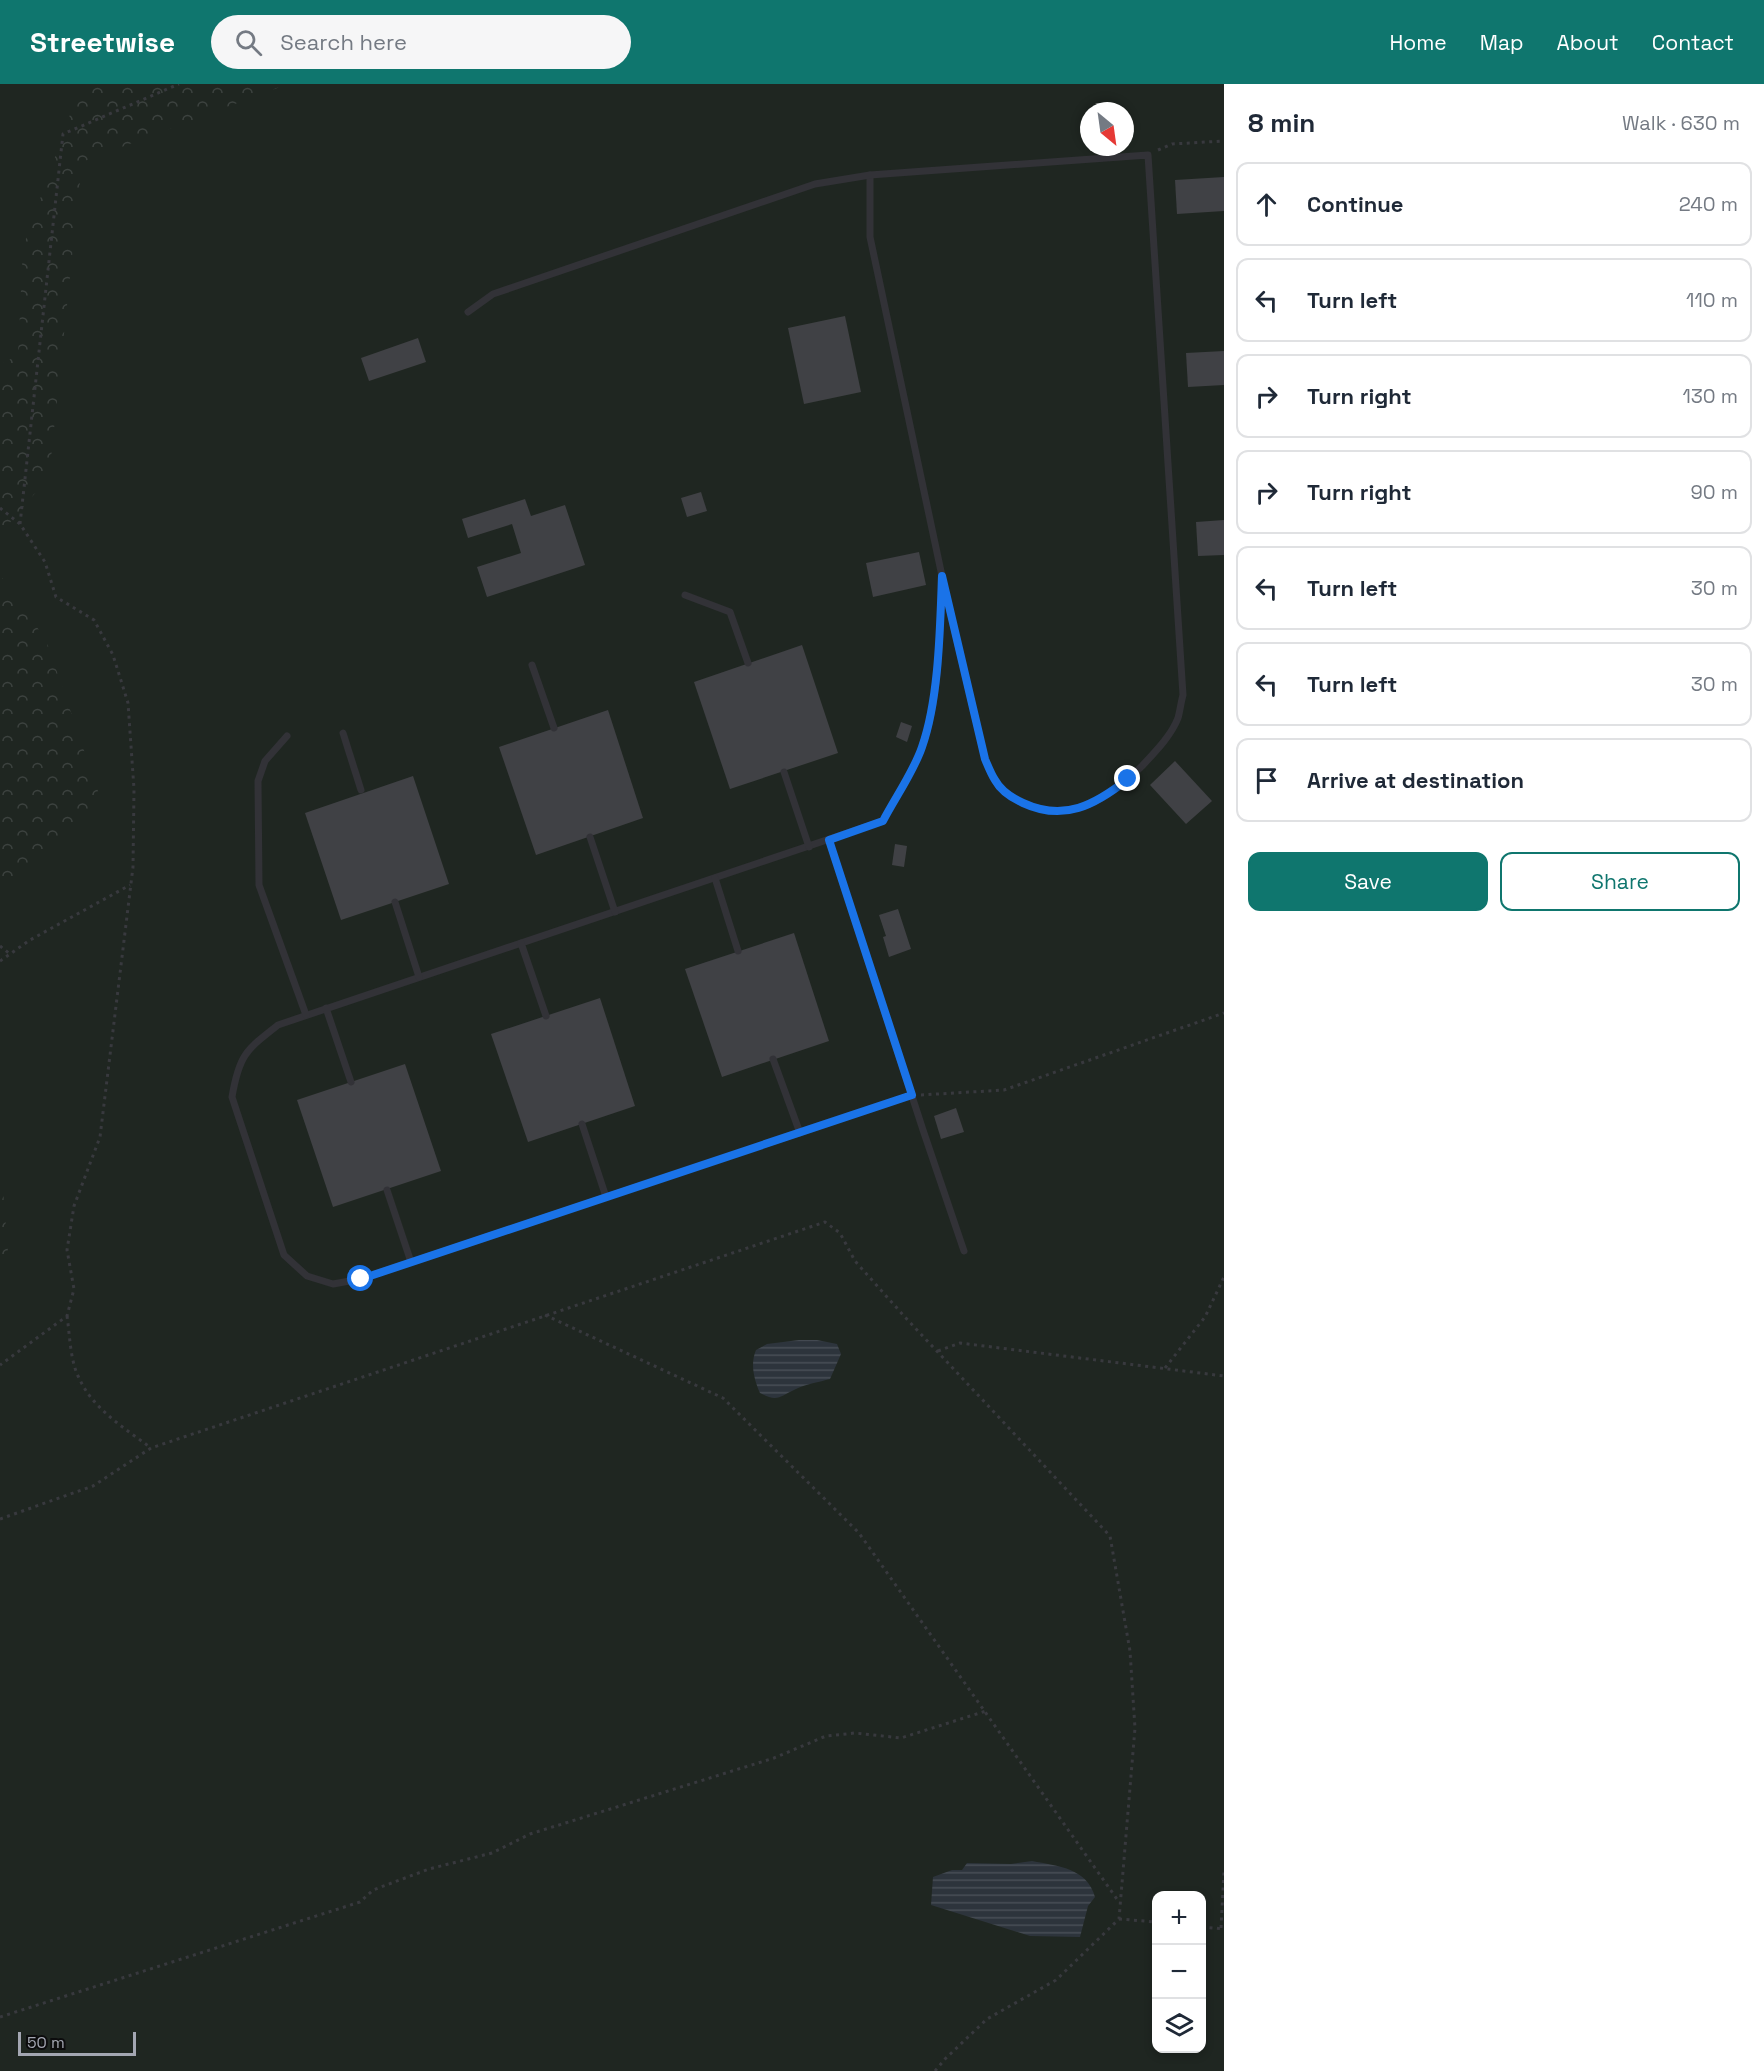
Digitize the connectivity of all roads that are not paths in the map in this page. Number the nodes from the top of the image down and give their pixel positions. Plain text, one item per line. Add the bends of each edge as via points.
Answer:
1 (870, 174) junction
2 (468, 312) dead end
3 (942, 576) junction
4 (685, 595) dead end
5 (748, 663) dead end
6 (532, 665) dead end
7 (554, 728) dead end
8 (343, 733) dead end
9 (287, 736) dead end
10 (784, 772) dead end
11 (361, 790) dead end
12 (590, 837) dead end
13 (829, 840) junction
14 (809, 847) junction
15 (715, 878) junction
16 (395, 902) dead end
17 (615, 912) junction
18 (521, 943) junction
19 (738, 951) dead end
20 (419, 977) junction
21 (326, 1008) junction
22 (306, 1015) junction
23 (546, 1016) dead end
24 (773, 1059) dead end
25 (351, 1082) dead end
26 (912, 1095) junction
27 (582, 1124) dead end
28 (800, 1133) junction
29 (387, 1190) dead end
30 (606, 1197) junction
31 (964, 1251) dead end
32 (411, 1262) junction

1 - 2 lane via 814,184 493,294
1 - 3 lane via 870,237
1 - 3 lane via 1148,155 1182,695 1178,718 1158,749 1105,797 1080,808 1055,812 1011,798 995,781 985,759
3 - 13 lane via 932,708 922,748 883,821
4 - 5 lane via 730,612
6 - 7 lane
8 - 11 lane
9 - 22 lane via 265,760 258,781 259,885
10 - 14 lane
12 - 17 lane
13 - 14 lane
13 - 26 lane
14 - 15 lane
15 - 17 lane
15 - 19 lane
16 - 20 lane
17 - 18 lane
18 - 20 lane
18 - 23 lane
20 - 21 lane
21 - 22 lane
21 - 25 lane
22 - 32 lane via 278,1025 250,1046 236,1070 232,1097 284,1255 307,1276 333,1284
24 - 28 lane
26 - 28 lane
26 - 31 lane
27 - 30 lane
28 - 30 lane
29 - 32 lane
30 - 32 lane

